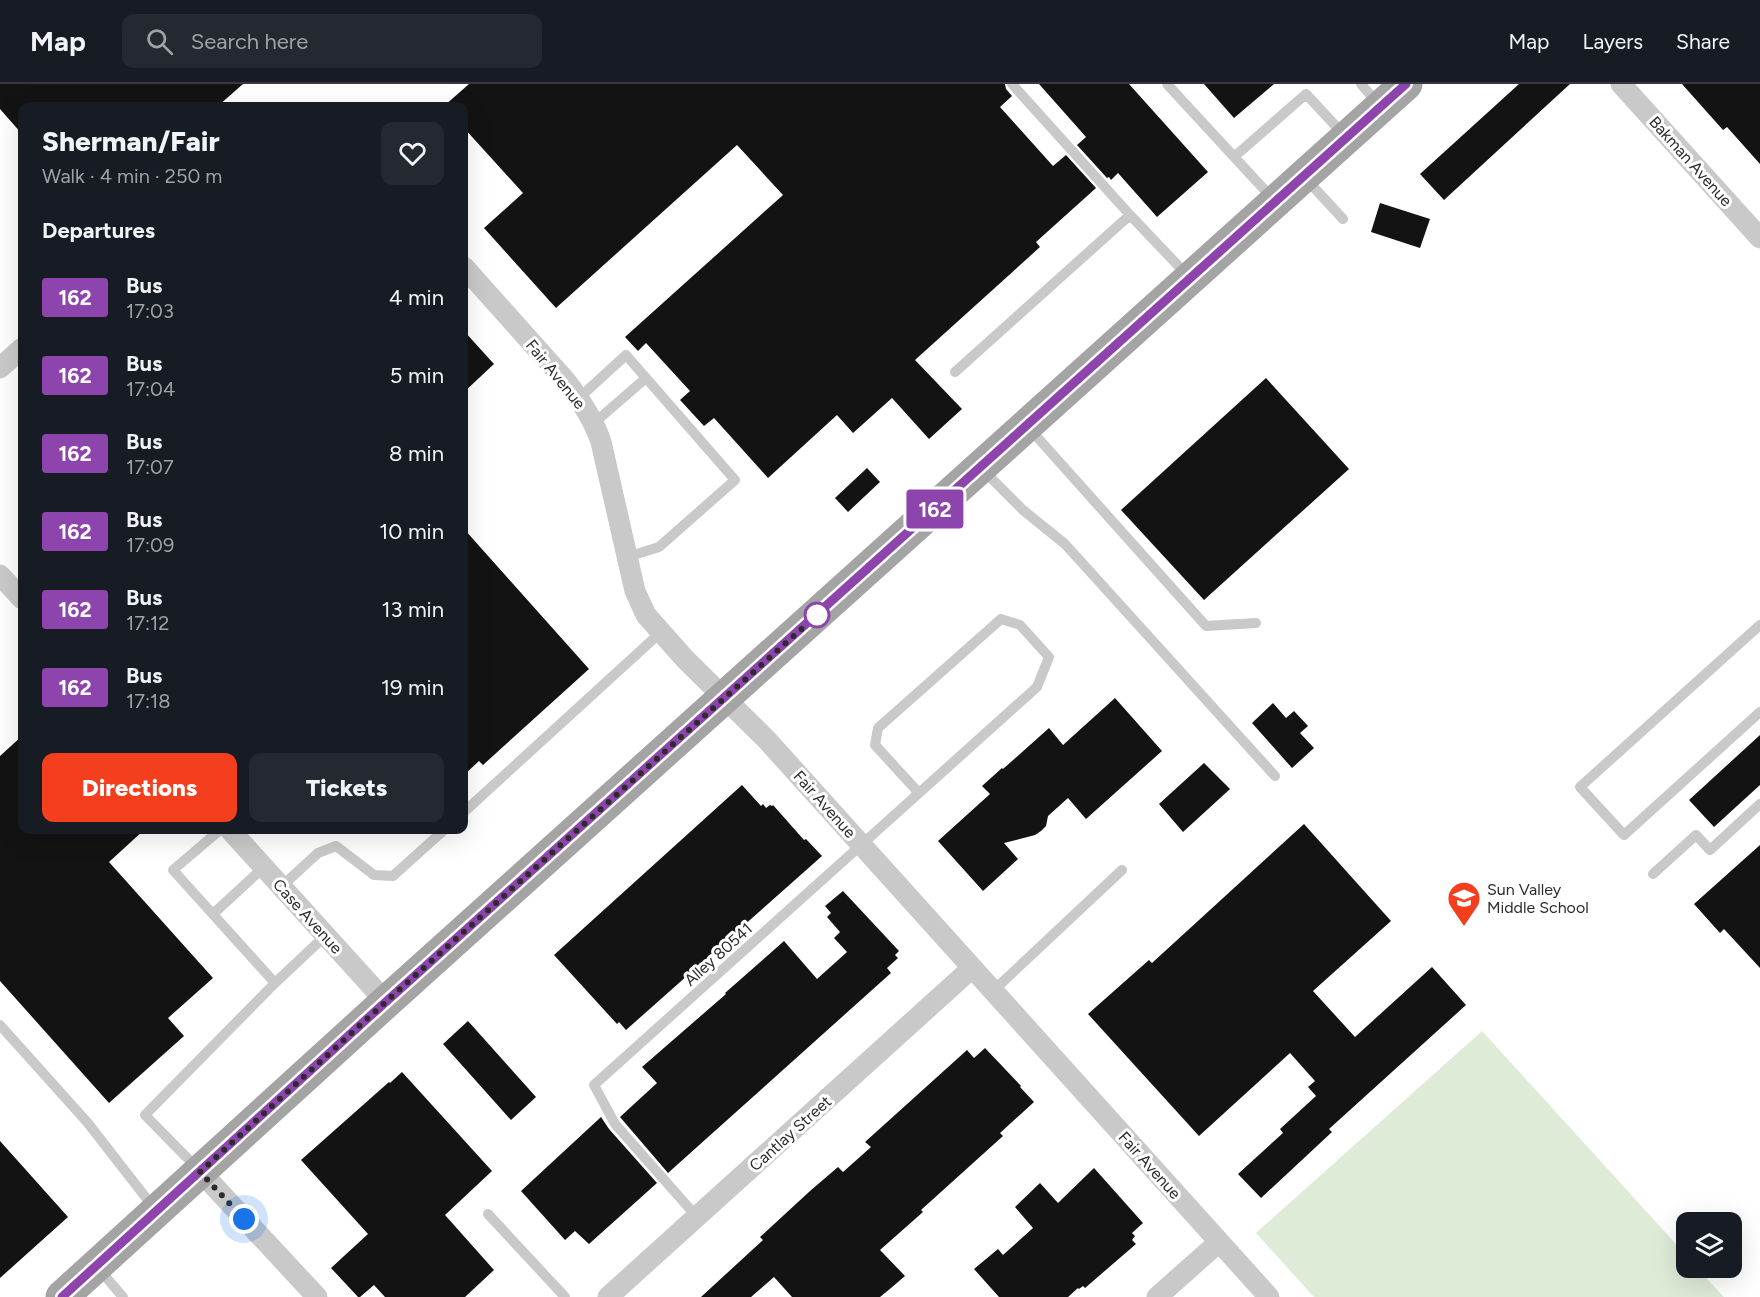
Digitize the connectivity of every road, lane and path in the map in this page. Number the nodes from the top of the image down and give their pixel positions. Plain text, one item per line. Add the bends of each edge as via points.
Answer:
1 (1012, 84) edge
2 (1167, 84) edge
3 (1406, 84) edge
4 (1621, 84) edge
5 (1371, 95) edge
6 (1346, 138) junction
7 (1234, 157) junction
8 (1304, 177) junction
9 (1275, 202) junction
10 (1130, 215) junction
11 (1343, 219) dead end
12 (1760, 238) edge
13 (468, 271) edge
14 (1190, 278) junction
15 (18, 352) edge
16 (0, 368) edge
17 (956, 372) dead end
18 (646, 378) junction
19 (579, 398) junction
20 (594, 423) junction
21 (1027, 425) junction
22 (981, 467) junction
23 (627, 557) junction
24 (0, 574) edge
25 (18, 594) edge
26 (1256, 623) dead end
27 (1760, 625) edge
28 (661, 632) junction
29 (725, 697) junction
30 (1760, 712) edge
31 (1275, 776) dead end
32 (918, 792) junction
33 (1760, 804) edge
34 (468, 808) edge
35 (215, 834) edge
36 (234, 834) edge
37 (440, 834) edge
38 (862, 844) junction
39 (264, 867) junction
40 (1122, 870) dead end
41 (1653, 874) dead end
42 (282, 886) junction
43 (213, 914) junction
44 (326, 935) junction
45 (972, 968) junction
46 (275, 983) junction
47 (993, 991) junction
48 (386, 1002) junction
49 (0, 1025) edge
50 (200, 1172) junction
51 (156, 1211) junction
52 (488, 1214) dead end
53 (697, 1217) junction
54 (1219, 1242) junction
55 (96, 1266) junction
56 (62, 1297) edge
57 (123, 1297) edge
58 (316, 1297) edge
59 (565, 1297) edge
60 (608, 1297) edge
61 (1157, 1297) edge
62 (1269, 1297) edge

1 - 10 lane
2 - 7 lane
3 - 5 main road
4 - 12 street, Bakman Avenue
5 - 6 main road
6 - 7 lane via 1306,94
6 - 8 main road
7 - 9 lane
8 - 9 main road
8 - 11 lane
9 - 14 main road
10 - 14 lane
10 - 17 lane
13 - 19 street, Fair Avenue
14 - 21 main road
15 - 16 street
18 - 19 lane via 626,355
18 - 20 lane
18 - 23 lane via 735,480 659,547
19 - 20 street, Fair Avenue
20 - 23 street, Fair Avenue
21 - 22 main road
21 - 26 lane via 1206,626
22 - 29 main road
22 - 31 lane via 1023,510 1065,544
23 - 28 street, Fair Avenue via 635,591 646,615
24 - 25 street
27 - 30 lane via 1580,787 1623,835
28 - 29 street, Fair Avenue
28 - 34 lane
29 - 38 street, Fair Avenue
29 - 48 main road
32 - 32 lane, Alley 80541 via 1037,687 1049,657 1020,626 1001,619 878,728 875,746
32 - 38 lane, Alley 80541
33 - 41 lane via 1710,850 1696,835
35 - 43 lane via 173,870
36 - 39 street, Case Avenue
37 - 42 lane via 393,876 374,875 336,846 318,854
38 - 45 street, Fair Avenue
38 - 53 lane, Alley 80541 via 594,1085 615,1124
39 - 42 street, Case Avenue
39 - 43 lane
40 - 47 lane
42 - 44 street, Case Avenue
43 - 46 lane
44 - 46 lane
44 - 48 street, Case Avenue
45 - 47 street, Fair Avenue
45 - 53 street, Cantlay Street
46 - 50 lane via 145,1115
47 - 54 street, Fair Avenue
48 - 50 main road
49 - 51 lane via 87,1122
50 - 51 main road
50 - 58 street
51 - 55 main road
52 - 59 lane
53 - 60 street, Cantlay Street
54 - 61 street
54 - 62 street, Fair Avenue
55 - 56 main road
55 - 57 lane

